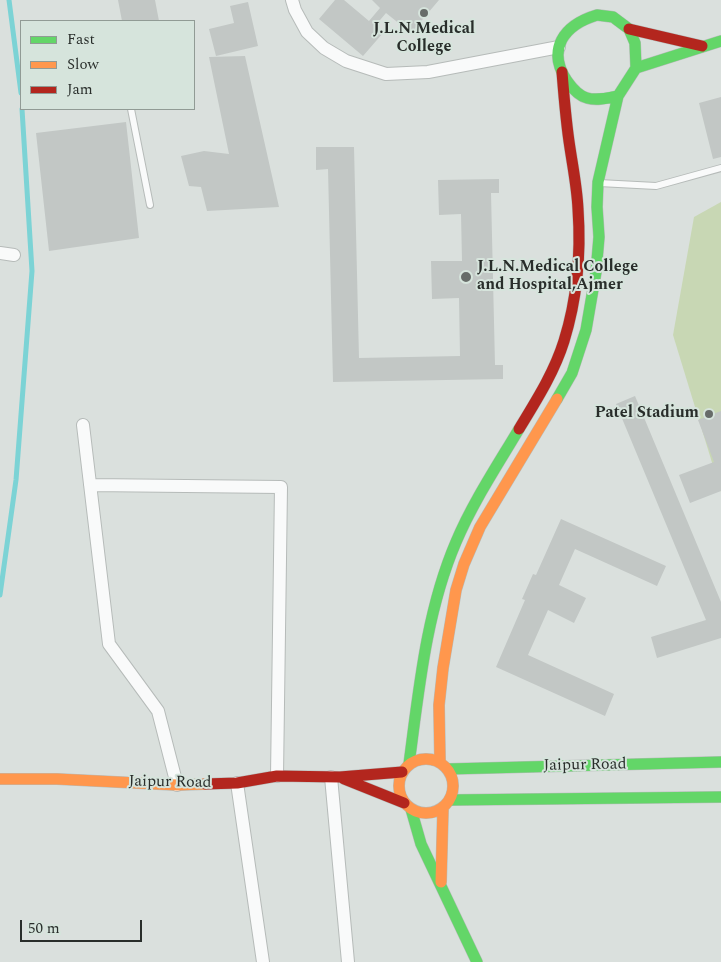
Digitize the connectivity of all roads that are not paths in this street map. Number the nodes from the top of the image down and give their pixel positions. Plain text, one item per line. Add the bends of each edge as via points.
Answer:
1 (292, 0) edge
2 (629, 29) junction
3 (721, 41) edge
4 (703, 46) junction
5 (558, 47) junction
6 (636, 68) junction
7 (562, 72) junction
8 (618, 96) junction
9 (131, 110) edge
10 (721, 168) edge
11 (598, 182) junction
12 (150, 205) dead end
13 (0, 253) edge
14 (14, 255) dead end
15 (83, 426) dead end
16 (90, 485) junction
17 (721, 762) edge
18 (444, 766) junction
19 (406, 768) junction
20 (277, 776) junction
21 (336, 778) junction
22 (0, 779) edge
23 (237, 783) junction
24 (176, 785) junction
25 (721, 797) edge
26 (446, 804) junction
27 (408, 806) junction
28 (440, 888) junction
29 (263, 962) edge
30 (348, 962) edge
31 (477, 962) edge

1 - 5 street via 307,32 324,48 346,61 386,74 428,72
2 - 4 street
2 - 5 street via 611,13 586,13 563,34
2 - 6 street via 635,44
3 - 4 street
4 - 6 street
5 - 7 street via 557,58
6 - 8 street
7 - 8 street via 570,85 584,97
7 - 19 street via 578,194 577,273 568,328 559,356 537,400 497,464 456,542 439,586
8 - 11 street
9 - 12 lane
10 - 11 lane via 656,186
11 - 18 street via 596,272 586,330 572,373 480,527 456,590 439,705
13 - 14 street
15 - 16 street
16 - 20 street via 281,487
16 - 24 street via 109,644 158,711
17 - 18 street, Jaipur Road via 574,770
18 - 19 street via 430,758 419,759
18 - 26 street via 453,779 454,790
19 - 21 street, Jaipur Road
19 - 27 street via 398,782 399,792
20 - 21 street, Jaipur Road
20 - 23 street, Jaipur Road
21 - 27 street, Jaipur Road
21 - 30 street
22 - 24 street, Jaipur Road
23 - 24 street, Jaipur Road
23 - 29 street
25 - 26 street, Jaipur Road via 578,794
26 - 27 street via 433,813 422,813
26 - 28 street
27 - 28 street
28 - 31 street

